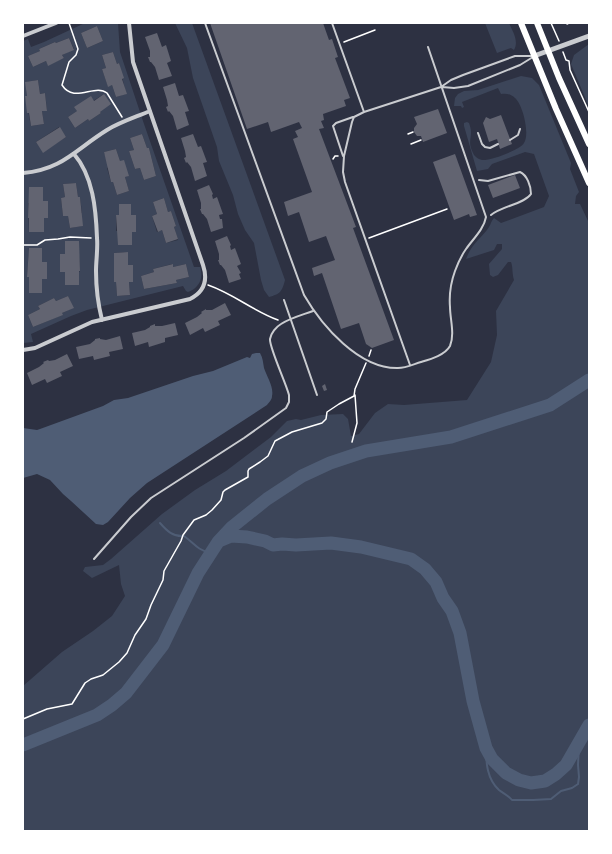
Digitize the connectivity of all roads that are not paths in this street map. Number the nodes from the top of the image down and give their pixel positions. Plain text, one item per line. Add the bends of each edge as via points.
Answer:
1 (56, 23) edge
2 (129, 23) edge
3 (205, 23) edge
4 (332, 23) edge
5 (521, 23) edge
6 (537, 23) edge
7 (23, 36) edge
8 (589, 36) edge
9 (428, 47) dead end
10 (548, 52) junction
11 (534, 56) junction
12 (441, 87) junction
13 (150, 111) junction
14 (364, 112) junction
15 (354, 117) junction
16 (520, 128) dead end
17 (478, 133) dead end
18 (510, 140) dead end
19 (498, 144) dead end
20 (589, 144) edge
21 (74, 154) junction
22 (344, 156) junction
23 (23, 173) edge
24 (478, 180) dead end
25 (589, 183) edge
26 (491, 215) dead end
27 (284, 300) dead end
28 (313, 311) junction
29 (291, 319) junction
30 (102, 320) junction
31 (23, 350) edge
32 (410, 365) junction
33 (318, 395) dead end
34 (94, 559) dead end

1 - 7 street
2 - 13 street via 133,62
3 - 28 lane via 297,278
4 - 14 lane
5 - 11 highway
6 - 10 highway
8 - 10 street
9 - 12 lane
10 - 11 street
10 - 20 highway
11 - 12 lane via 515,56 451,80
11 - 12 lane via 520,66 468,86
11 - 25 highway
12 - 14 lane
12 - 32 lane via 486,217 483,227 461,256 453,278 450,299 452,339 449,346 442,354
13 - 21 street via 108,130
13 - 30 street via 204,266 205,284 201,291 190,299
14 - 15 lane
15 - 22 lane
15 - 22 lane via 333,126
16 - 18 lane via 518,135
17 - 19 lane via 485,147 490,148
21 - 23 street via 46,170
21 - 30 street via 85,169 94,198 96,271
22 - 32 lane via 343,172 346,182
24 - 26 lane via 488,181 520,172 526,176 531,194 525,200
27 - 29 lane
28 - 29 lane
28 - 32 lane via 337,338 367,360 392,368
29 - 33 lane
29 - 34 lane via 274,330 270,340 289,395 286,408 151,498
30 - 31 street via 92,322 35,348

